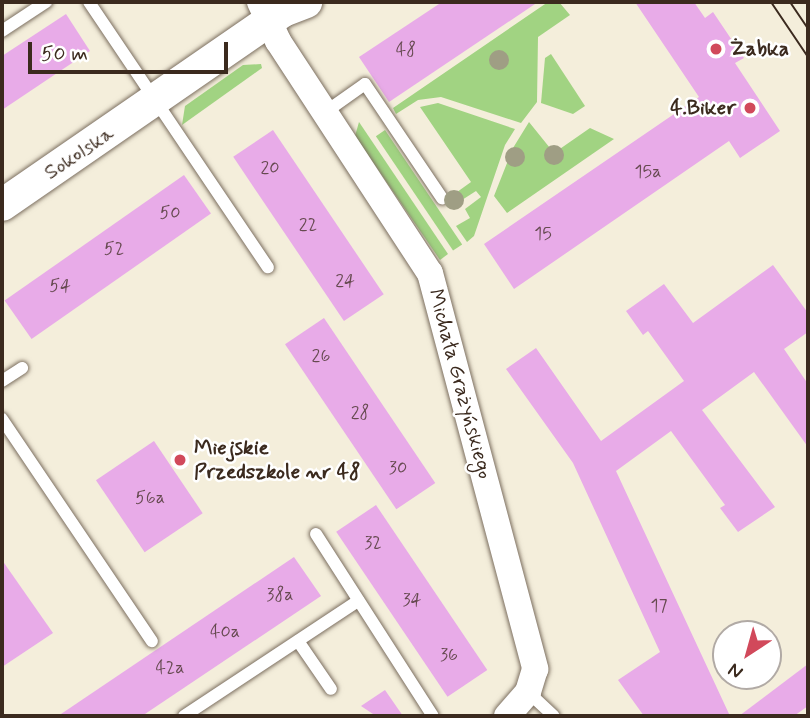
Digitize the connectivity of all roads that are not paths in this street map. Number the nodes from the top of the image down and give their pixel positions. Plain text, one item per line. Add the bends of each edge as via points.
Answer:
1 (46, 2) edge
2 (89, 2) edge
3 (281, 8) edge
4 (2, 32) edge
5 (155, 100) junction
6 (324, 113) junction
7 (442, 198) dead end
8 (2, 205) edge
9 (268, 267) dead end
10 (22, 368) dead end
11 (2, 381) edge
12 (2, 419) edge
13 (316, 534) dead end
14 (358, 601) junction
15 (152, 641) dead end
16 (298, 641) junction
17 (331, 689) dead end
18 (528, 692) junction
19 (184, 716) edge
20 (433, 716) edge
21 (507, 716) edge
22 (554, 716) edge

1 - 4 lane
2 - 5 lane
3 - 5 street, Sokolska
3 - 6 street, Michała Grażyńskiego
5 - 8 street, Sokolska
5 - 9 lane
6 - 7 lane via 365,84
6 - 18 street, Michała Grażyńskiego via 430,273 536,669
10 - 11 lane
12 - 15 lane
13 - 14 lane
14 - 16 lane
14 - 20 lane
16 - 17 lane
16 - 19 lane
18 - 21 street
18 - 22 lane

